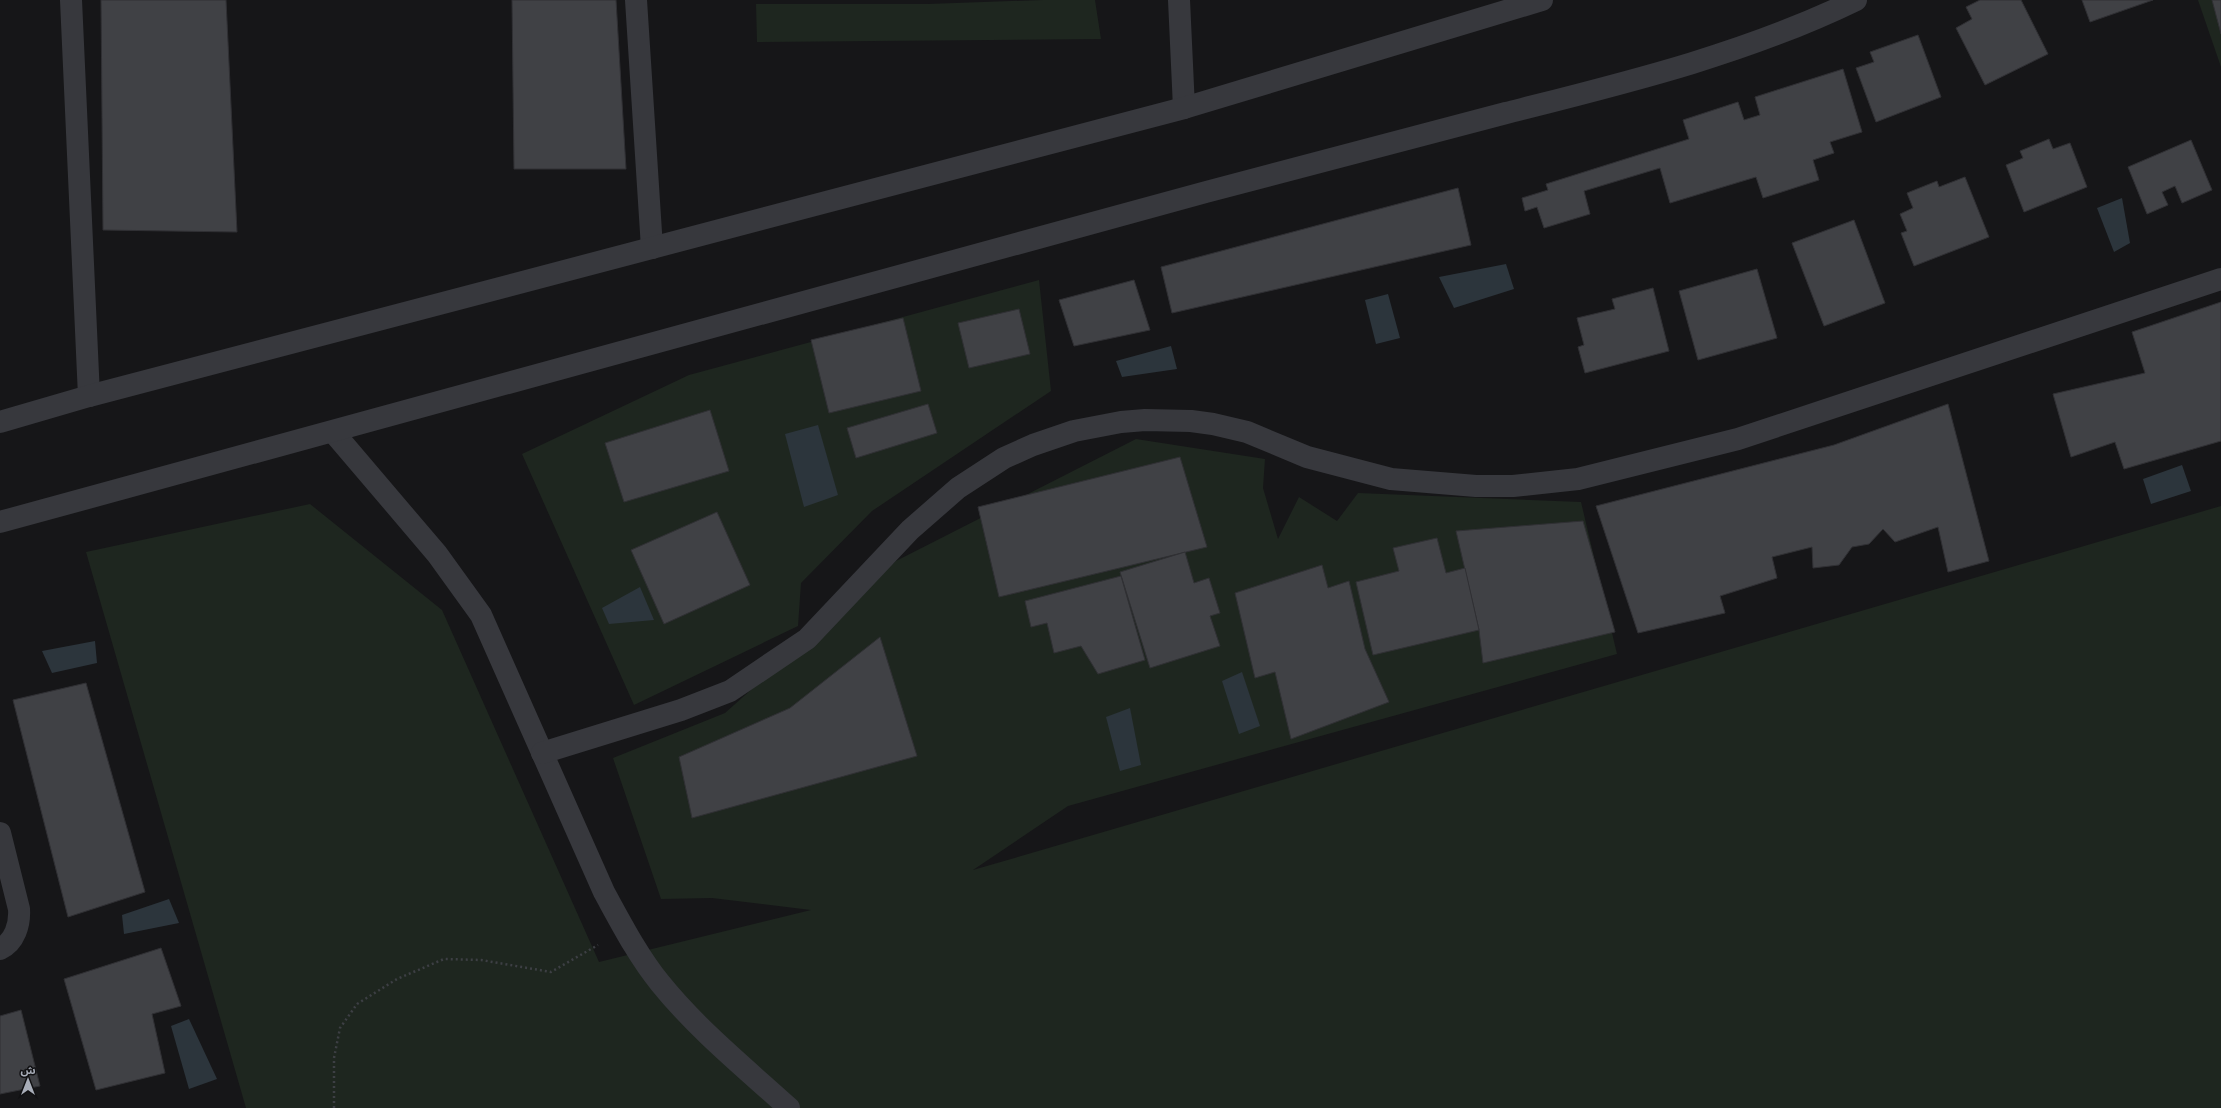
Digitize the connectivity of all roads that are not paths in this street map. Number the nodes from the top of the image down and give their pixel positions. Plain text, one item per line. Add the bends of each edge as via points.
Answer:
1 (71, 0) edge
2 (636, 0) edge
3 (1179, 0) edge
4 (1542, 0) edge
5 (1856, 0) edge
6 (1184, 108) junction
7 (652, 248) junction
8 (2221, 279) edge
9 (89, 396) junction
10 (0, 422) edge
11 (334, 433) junction
12 (0, 522) edge
13 (542, 753) junction
14 (0, 833) edge
15 (0, 949) edge
16 (789, 1108) edge

1 - 9 street
2 - 7 street
3 - 6 street
4 - 6 street
5 - 11 street via 1763,40 1685,66 1337,156
6 - 7 street
7 - 9 street
8 - 13 street via 1738,439 1578,479 1520,485 1476,486 1391,479 1307,457 1248,432 1191,421 1129,421 1074,431 1004,458 958,488 910,530 807,639 730,691 681,710
9 - 10 street
11 - 12 street
11 - 13 street via 437,554 481,614
13 - 16 street via 604,892 625,930 660,983 700,1027
14 - 15 street via 19,909 17,931

